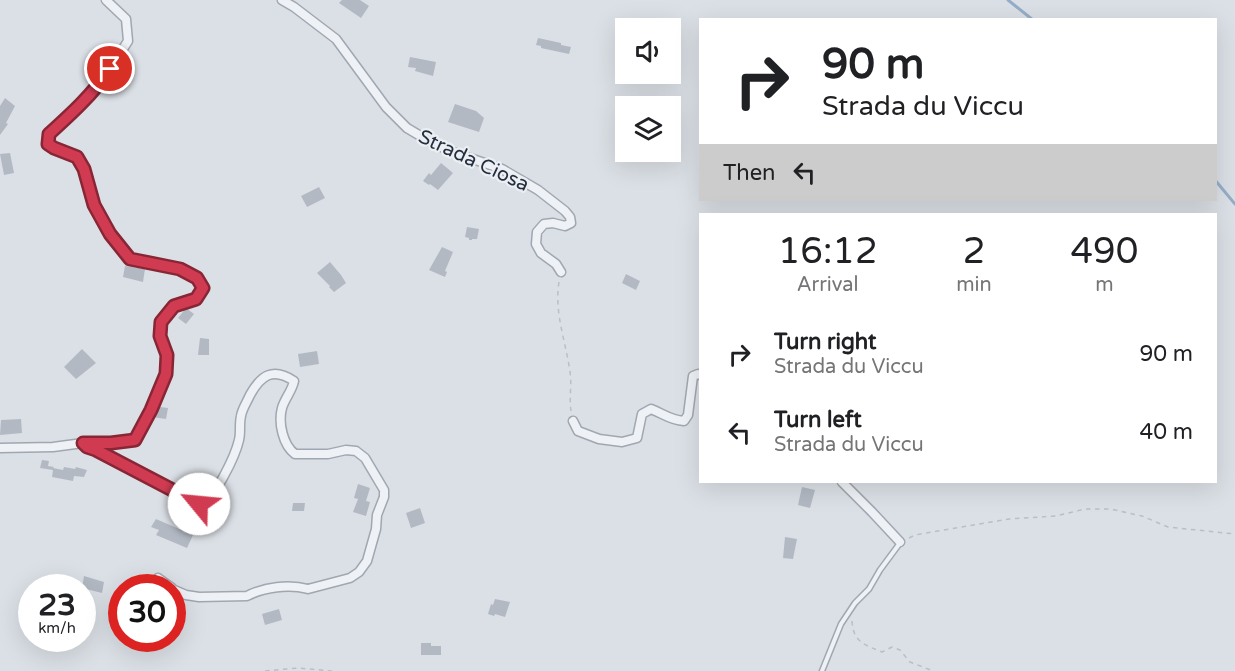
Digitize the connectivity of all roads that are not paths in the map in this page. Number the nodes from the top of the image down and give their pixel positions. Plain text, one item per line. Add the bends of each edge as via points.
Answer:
1 (106, 0) edge
2 (282, 0) edge
3 (561, 272) road end
4 (699, 375) edge
5 (573, 421) road end
6 (83, 443) junction
7 (0, 448) edge
8 (843, 483) edge
9 (900, 542) joint
10 (186, 596) edge
11 (822, 671) edge

1 - 6 street via 126,19 128,41 101,83 49,134 48,144 77,157 94,205 130,259 180,269 197,278 203,288 196,299 174,306 161,322 166,374 135,440
2 - 3 street, Strada Ciosa via 336,39 407,128 434,144 502,169 565,211 571,223 544,224 537,232 536,244
4 - 5 street via 693,376 684,421 671,420 651,409 642,414 637,438 622,442 599,439 578,430
6 - 7 street
6 - 10 street via 199,504 222,481 240,437 241,415 254,388 271,374 294,381 280,418 291,452 328,454 346,450 365,458 384,490 384,497 376,515 367,561 359,572 308,589 282,587 248,596
8 - 9 street
9 - 11 lane via 841,624

